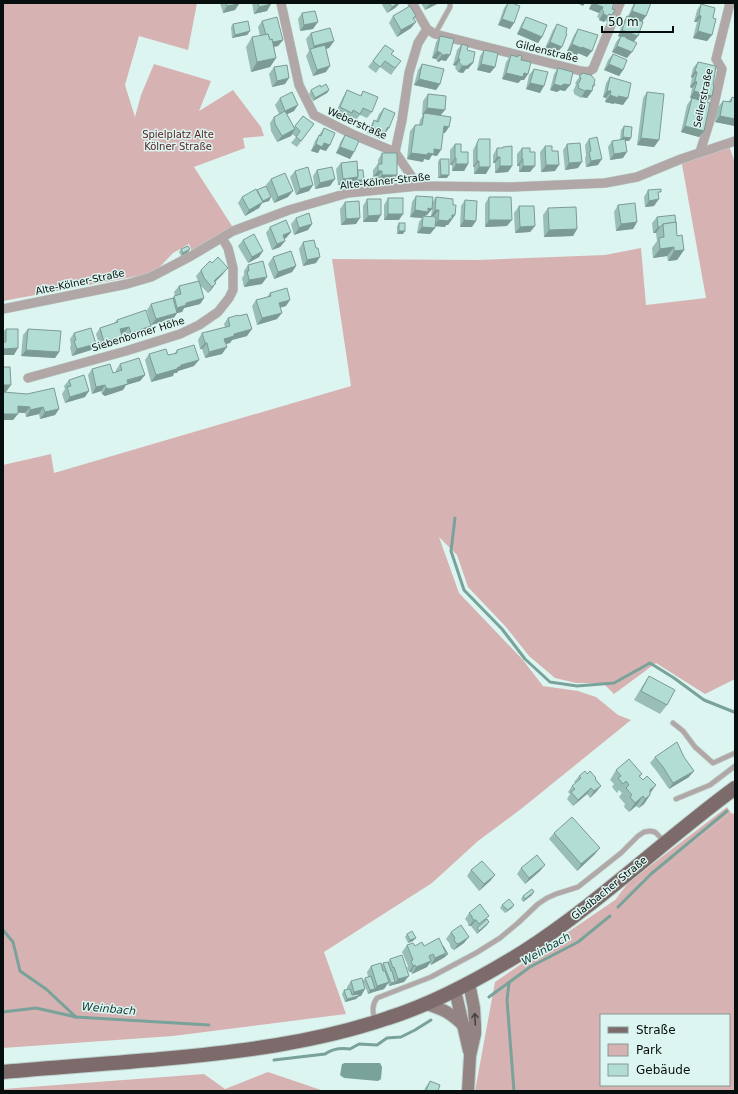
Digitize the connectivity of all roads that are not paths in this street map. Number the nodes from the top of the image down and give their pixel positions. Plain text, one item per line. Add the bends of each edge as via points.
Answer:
1 (281, 3) edge
2 (412, 3) edge
3 (450, 3) edge
4 (620, 3) edge
5 (730, 3) edge
6 (427, 29) junction
7 (435, 34) junction
8 (735, 141) edge
9 (395, 152) junction
10 (700, 152) junction
11 (418, 186) junction
12 (222, 238) junction
13 (3, 310) edge
14 (28, 378) dead end
15 (673, 724) dead end
16 (735, 753) edge
17 (735, 766) edge
18 (735, 788) edge
19 (676, 799) dead end
20 (666, 842) junction
21 (469, 983) junction
22 (455, 990) junction
23 (426, 1004) junction
24 (376, 1023) junction
25 (464, 1026) junction
26 (470, 1056) junction
27 (3, 1072) edge
28 (468, 1091) edge

1 - 9 street, Weberstraße via 299,85 314,115
2 - 6 street
3 - 7 lane
4 - 7 street, Gildenstraße via 593,69 588,72
5 - 10 street, Seilerstraße via 716,59 722,70
6 - 7 street, Gildenstraße
6 - 9 street via 418,43 409,73
8 - 10 street, Alte-Kölner-Straße
9 - 11 street
10 - 11 street, Alte-Kölner-Straße via 637,177 605,183 512,187
11 - 12 street, Alte-Kölner-Straße via 348,193 289,210 233,231
12 - 13 street, Alte-Kölner-Straße via 151,277
12 - 14 street, Siebenborner Höhe via 228,248 233,268 233,290 218,312 199,326 126,351
15 - 16 lane via 713,763
17 - 19 lane via 710,785
18 - 20 main road, Gladbacher Straße
20 - 21 main road, Gladbacher Straße via 553,931
20 - 24 lane, Gladbacher Straße via 655,832 644,832 616,858 578,887 547,898 500,938 476,953 451,967 376,998 372,1011
21 - 22 main road, Gladbacher Straße
26 -> 21 main road via 475,1034 475,1018
22 - 23 main road, Gladbacher Straße
22 - 25 main road
23 - 24 main road, Gladbacher Straße
23 - 25 main road via 449,1013
24 - 27 main road, Gladbacher Straße via 318,1038 246,1050
25 - 26 main road
26 - 28 main road

